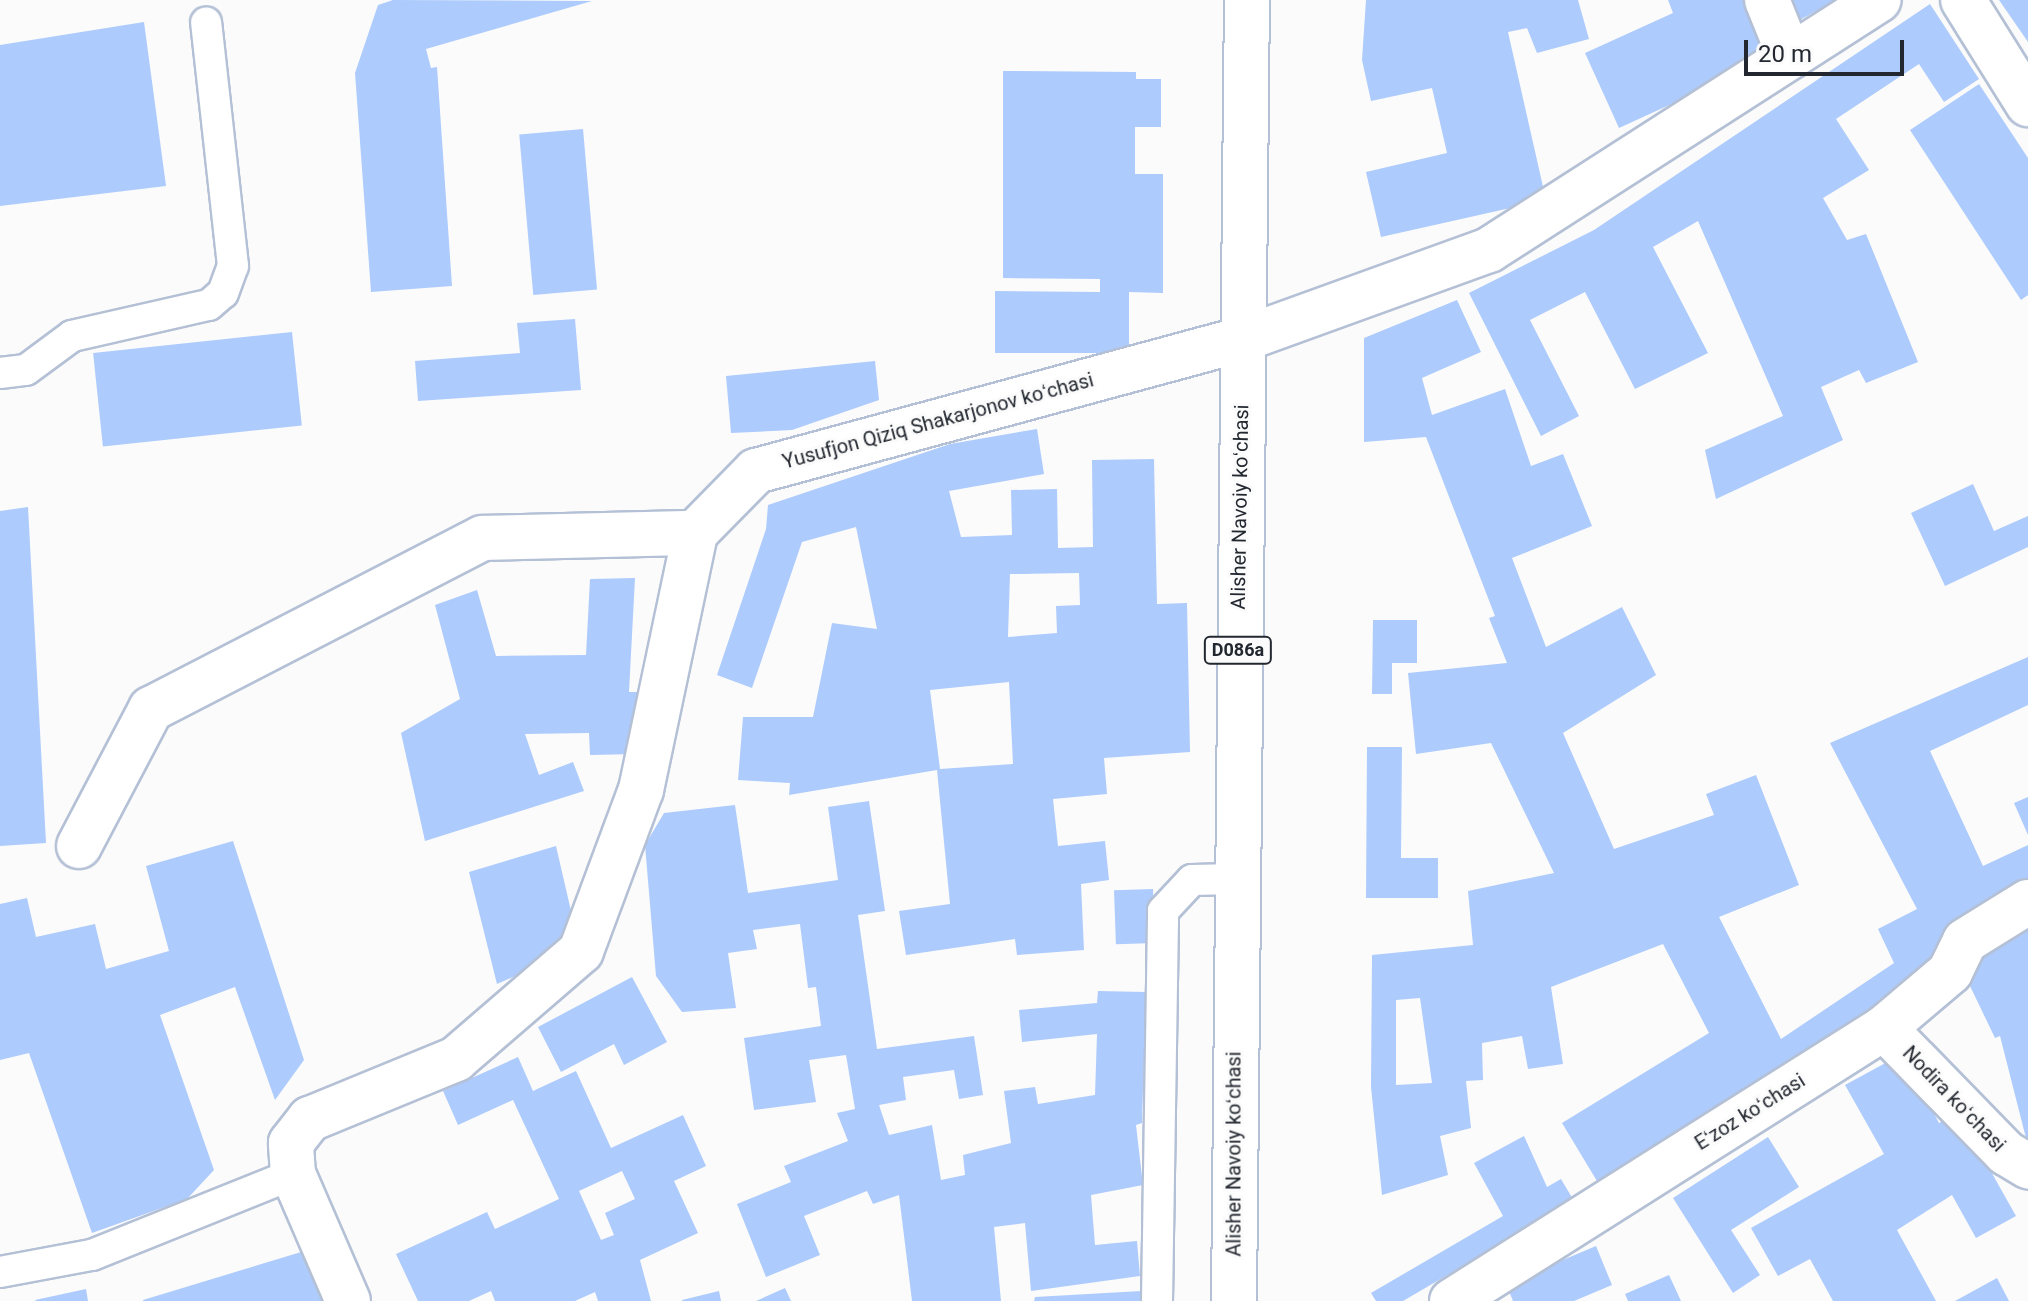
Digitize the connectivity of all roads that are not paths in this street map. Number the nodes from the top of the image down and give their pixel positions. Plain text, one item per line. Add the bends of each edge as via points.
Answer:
1 (1247, 0) edge
2 (1767, 0) edge
3 (1879, 0) edge
4 (1963, 0) edge
5 (206, 22) dead end
6 (1790, 57) junction
7 (2028, 104) edge
8 (1243, 339) junction
9 (0, 373) edge
10 (695, 533) junction
11 (79, 846) dead end
12 (1235, 879) junction
13 (2028, 902) edge
14 (1884, 1028) junction
15 (2028, 1166) edge
16 (293, 1174) junction
17 (0, 1272) edge
18 (348, 1301) edge
19 (1157, 1301) edge
20 (1234, 1301) edge
21 (1452, 1301) edge

1 - 8 street, Alisher Navoiy koʻchasi / D086a
2 - 6 street
3 - 6 street, Yusufjon Qiziq Shakarjonov koʻchasi
4 - 7 street
5 - 9 lane via 233,266 223,293 209,305 72,336 26,370
6 - 8 street, Yusufjon Qiziq Shakarjonov koʻchasi via 1489,250
8 - 10 street, Yusufjon Qiziq Shakarjonov koʻchasi via 756,471
8 - 12 street, Alisher Navoiy koʻchasi / D086a
10 - 11 street via 483,538 469,545 151,709
10 - 16 street via 641,790 581,951 456,1059 310,1119 291,1143
12 - 19 lane via 1192,880 1163,911
12 - 20 street, Alisher Navoiy koʻchasi / D086a
13 - 14 street, Eʻzoz koʻchasi via 1965,941 1950,972
14 - 15 street, Nodira koʻchasi via 2006,1153
14 - 21 street, Eʻzoz koʻchasi
16 - 17 lane via 92,1255
16 - 18 street

